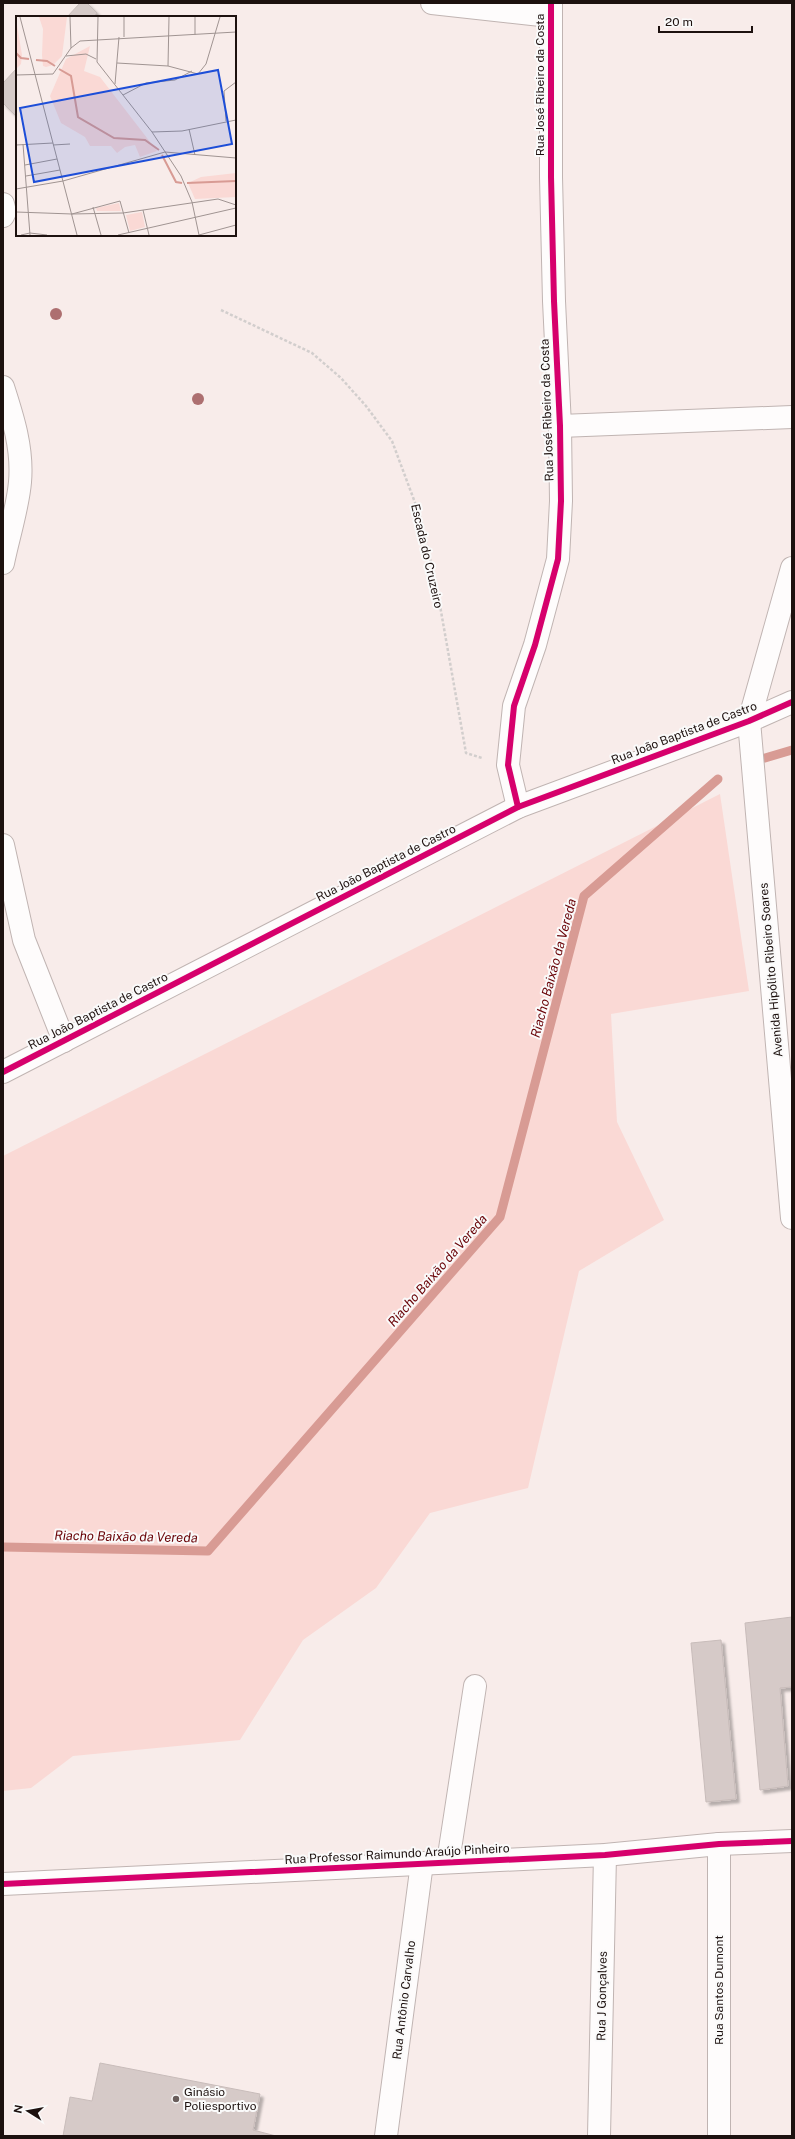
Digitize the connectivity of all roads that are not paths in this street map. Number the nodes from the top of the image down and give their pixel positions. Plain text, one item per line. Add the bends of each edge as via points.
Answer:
1 (432, 3) edge
2 (550, 10) edge
3 (3, 204) edge
4 (3, 216) edge
5 (3, 387) edge
6 (792, 417) edge
7 (560, 426) junction
8 (3, 563) edge
9 (792, 568) edge
10 (792, 702) edge
11 (749, 721) junction
12 (518, 807) junction
13 (3, 845) edge
14 (64, 1041) junction
15 (3, 1072) edge
16 (792, 1218) edge
17 (476, 1686) dead end
18 (792, 1841) edge
19 (719, 1844) junction
20 (605, 1855) junction
21 (448, 1862) junction
22 (422, 1863) junction
23 (3, 1884) edge
24 (386, 2136) edge
25 (599, 2136) edge
26 (718, 2136) edge

1 - 2 street
2 - 7 street, Rua José Ribeiro da Costa via 553,286
3 - 4 street via 6,212
5 - 8 street via 15,423 21,466 20,484
6 - 7 street
7 - 12 street, Rua José Ribeiro da Costa via 558,559 535,645 514,706 508,765
9 - 11 street
10 - 11 street, Rua João Baptista de Castro
11 - 12 street, Rua João Baptista de Castro
11 - 16 street, Avenida Hipólito Ribeiro Soares
12 - 14 street, Rua João Baptista de Castro
13 - 14 street via 24,940
14 - 15 street, Rua João Baptista de Castro
17 - 21 street
18 - 19 street, Rua Professor Raimundo Araújo Pinheiro
19 - 20 street, Rua Professor Raimundo Araújo Pinheiro
19 - 26 street, Rua Santos Dumont
20 - 21 street, Rua Professor Raimundo Araújo Pinheiro
20 - 25 street, Rua J Gonçalves
21 - 22 street, Rua Professor Raimundo Araújo Pinheiro
22 - 23 street, Rua Professor Raimundo Araújo Pinheiro
22 - 24 street, Rua Antônio Carvalho

